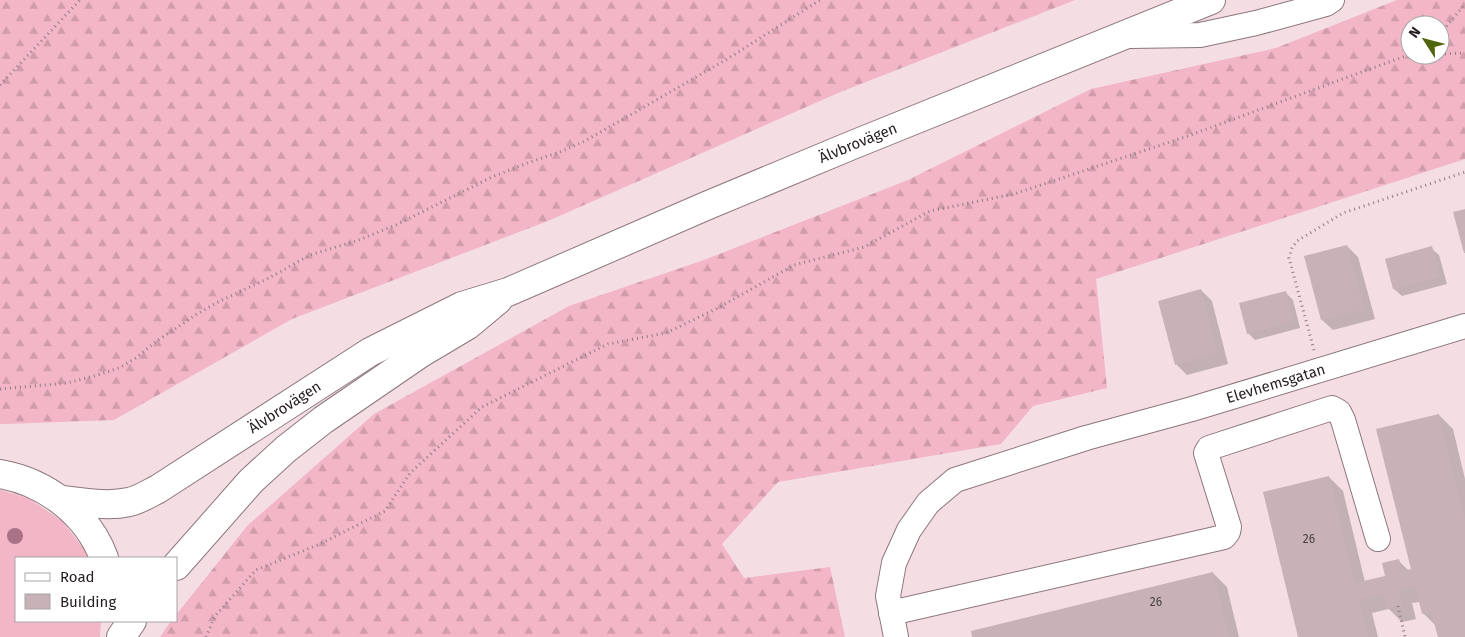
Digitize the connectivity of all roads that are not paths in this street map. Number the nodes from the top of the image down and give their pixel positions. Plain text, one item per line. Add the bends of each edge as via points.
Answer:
1 (1211, 0) edge
2 (1332, 0) edge
3 (1123, 36) junction
4 (508, 292) junction
5 (1465, 326) edge
6 (0, 474) edge
7 (60, 500) junction
8 (1378, 539) dead end
9 (104, 557) edge
10 (178, 564) edge
11 (891, 613) junction
12 (113, 622) edge
13 (131, 622) edge
14 (111, 637) edge
15 (121, 637) edge
16 (896, 637) edge

1 - 3 main road, Älvbrovägen
2 - 3 street via 1256,23 1200,35
3 - 4 main road, Älvbrovägen via 724,199
4 - 7 main road, Älvbrovägen via 462,306 370,352 142,497 113,504
4 - 10 main road, Älvbrovägen via 468,325 396,369 286,449 245,487
5 - 11 street, Elevhemsgatan via 955,480 928,503 909,530 894,563 888,596
6 - 7 main road via 39,486
7 - 9 main road via 85,524
8 - 11 street via 1343,420 1332,408 1208,448 1206,453 1228,527 1224,537
11 - 16 street, Elevhemsgatan
12 - 14 main road
13 - 15 main road

